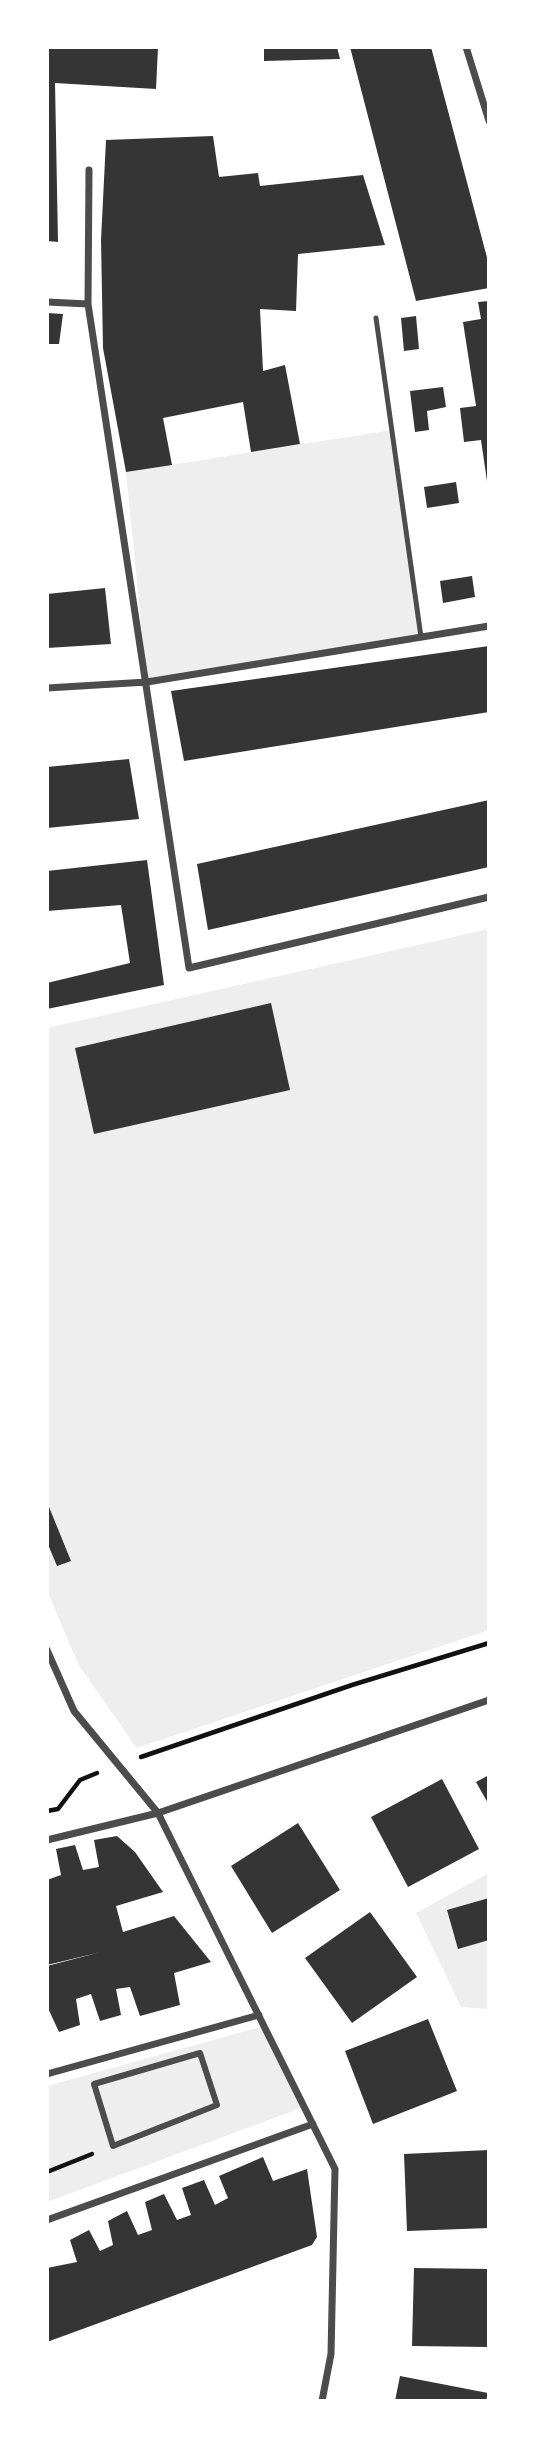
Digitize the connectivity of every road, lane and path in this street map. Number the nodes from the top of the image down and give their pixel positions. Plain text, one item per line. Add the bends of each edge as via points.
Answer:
1 (466, 47) edge
2 (489, 121) edge
3 (89, 170) dead end
4 (47, 302) edge
5 (88, 304) junction
6 (376, 318) dead end
7 (489, 626) edge
8 (421, 637) junction
9 (147, 681) junction
10 (47, 688) edge
11 (489, 897) edge
12 (489, 1643) edge
13 (47, 1650) edge
14 (489, 1700) edge
15 (118, 1765) junction
16 (47, 1811) edge
17 (158, 1813) junction
18 (47, 1840) edge
19 (259, 2015) junction
20 (47, 2074) edge
21 (313, 2124) junction
22 (113, 2146) junction
23 (47, 2172) edge
24 (47, 2220) edge
25 (322, 2401) edge

1 - 2 street
3 - 5 street
4 - 5 street
5 - 9 street
6 - 8 lane
7 - 8 street
8 - 9 street
9 - 10 street
9 - 11 street via 188,968
12 - 15 path
13 - 15 street via 74,1711
14 - 17 street
15 - 16 path via 80,1780 58,1809
15 - 17 street
17 - 18 street
17 - 19 street
19 - 20 street
19 - 21 street
21 - 24 street
21 - 25 street via 335,2169 331,2354
22 - 22 street via 94,2084 200,2053 217,2105
22 - 23 path

